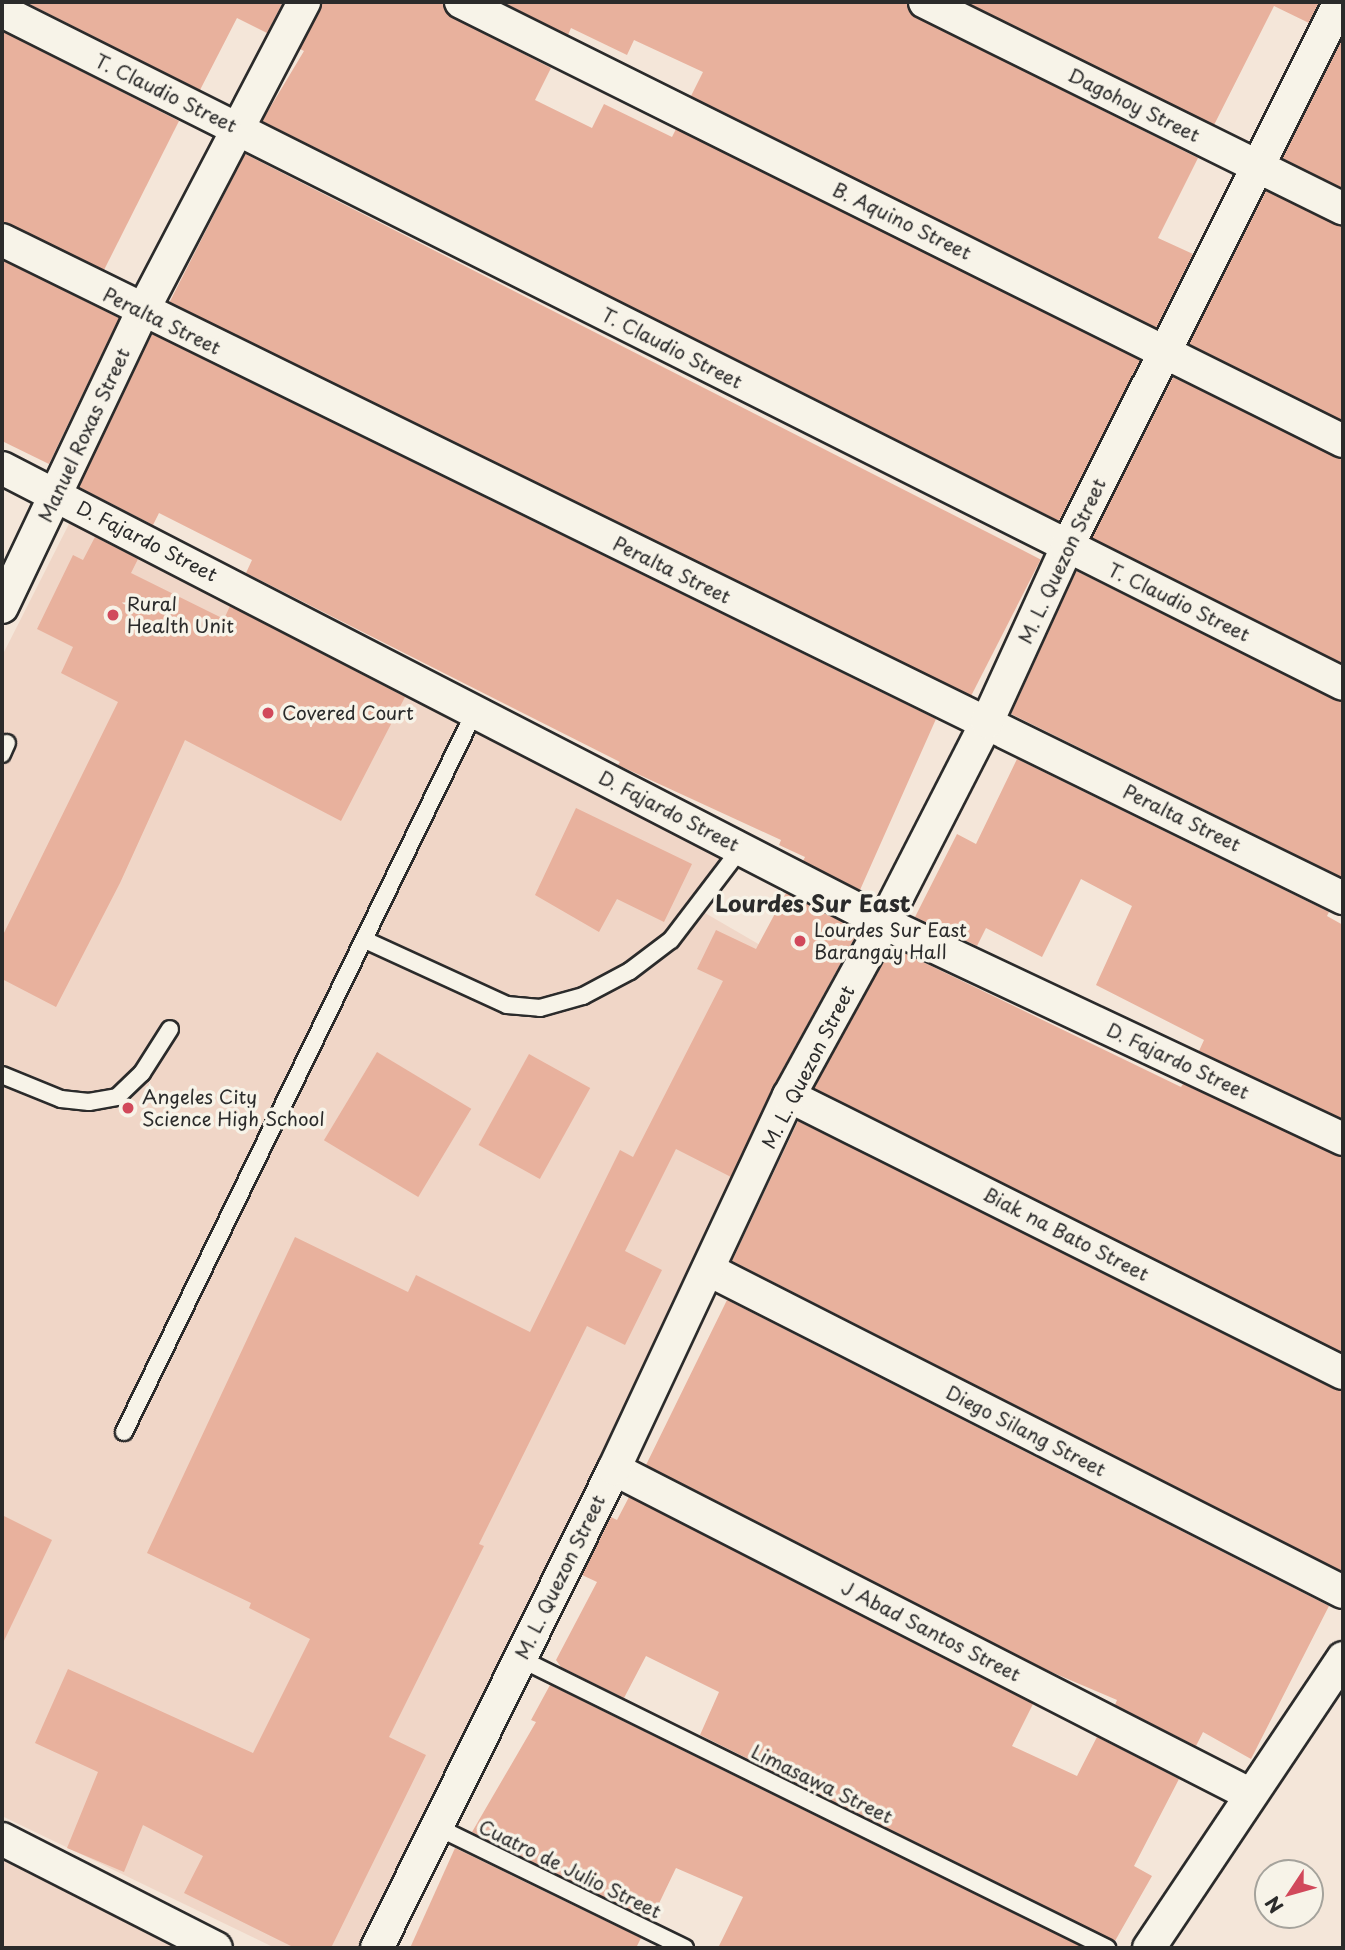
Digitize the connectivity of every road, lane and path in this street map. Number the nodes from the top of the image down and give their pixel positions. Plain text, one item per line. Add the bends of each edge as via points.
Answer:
1 (304, 2) edge
2 (461, 2) edge
3 (925, 2) edge
4 (1340, 2) edge
5 (2, 11) edge
6 (239, 129) junction
7 (1257, 166) junction
8 (1343, 209) edge
9 (2, 240) edge
10 (142, 312) junction
11 (1165, 352) junction
12 (1343, 441) edge
13 (2, 468) edge
14 (57, 494) junction
15 (1067, 547) junction
16 (2, 607) edge
17 (1343, 684) edge
18 (475, 711) junction
19 (986, 722) junction
20 (741, 848) junction
21 (1343, 898) edge
22 (884, 923) junction
23 (365, 940) junction
24 (170, 1028) dead end
25 (2, 1075) edge
26 (789, 1096) junction
27 (1343, 1139) edge
28 (709, 1270) junction
29 (1343, 1373) edge
30 (124, 1432) dead end
31 (614, 1469) junction
32 (1343, 1592) edge
33 (519, 1658) junction
34 (1343, 1658) edge
35 (1248, 1794) junction
36 (437, 1827) junction
37 (2, 1839) edge
38 (216, 1948) edge
39 (377, 1948) edge
40 (685, 1948) edge
41 (1107, 1948) edge
42 (1149, 1948) edge

1 - 6 street, Manuel Roxas Street
2 - 11 street, B. Aquino Street
3 - 7 street, Dagohoy Street
4 - 7 street, M. L. Quezon Street
5 - 6 street, T. Claudio Street
6 - 10 street, Manuel Roxas Street
6 - 15 street, T. Claudio Street
7 - 8 street, Dagohoy Street
7 - 11 street, M. L. Quezon Street
9 - 10 street, Peralta Street
10 - 14 street, Manuel Roxas Street
10 - 19 street, Peralta Street
11 - 12 street, B. Aquino Street
11 - 15 street, M. L. Quezon Street
13 - 14 street, D. Fajardo Street
14 - 16 street, Manuel Roxas Street
14 - 18 street, D. Fajardo Street
15 - 17 street, T. Claudio Street
15 - 19 street, M. L. Quezon Street
18 - 20 street, D. Fajardo Street
18 - 23 lane
19 - 21 street, Peralta Street
19 - 22 street, M. L. Quezon Street
20 - 22 street, D. Fajardo Street
20 - 23 lane via 671,940 630,971 583,996 540,1008 507,1005
22 - 26 street, M. L. Quezon Street
22 - 27 street, D. Fajardo Street
23 - 30 lane
24 - 25 lane via 142,1073 117,1097 89,1102 61,1099
26 - 28 street, M. L. Quezon Street
26 - 29 street, Biak na Bato Street
28 - 31 street, M. L. Quezon Street
28 - 32 street, Diego Silang Street
31 - 33 street, M. L. Quezon Street
31 - 35 street, J Abad Santos Street
33 - 36 street, M. L. Quezon Street
33 - 41 lane, Limasawa Street
34 - 35 street
35 - 42 street
36 - 39 street, M. L. Quezon Street
36 - 40 lane, Cuatro de Julio Street
37 - 38 street

